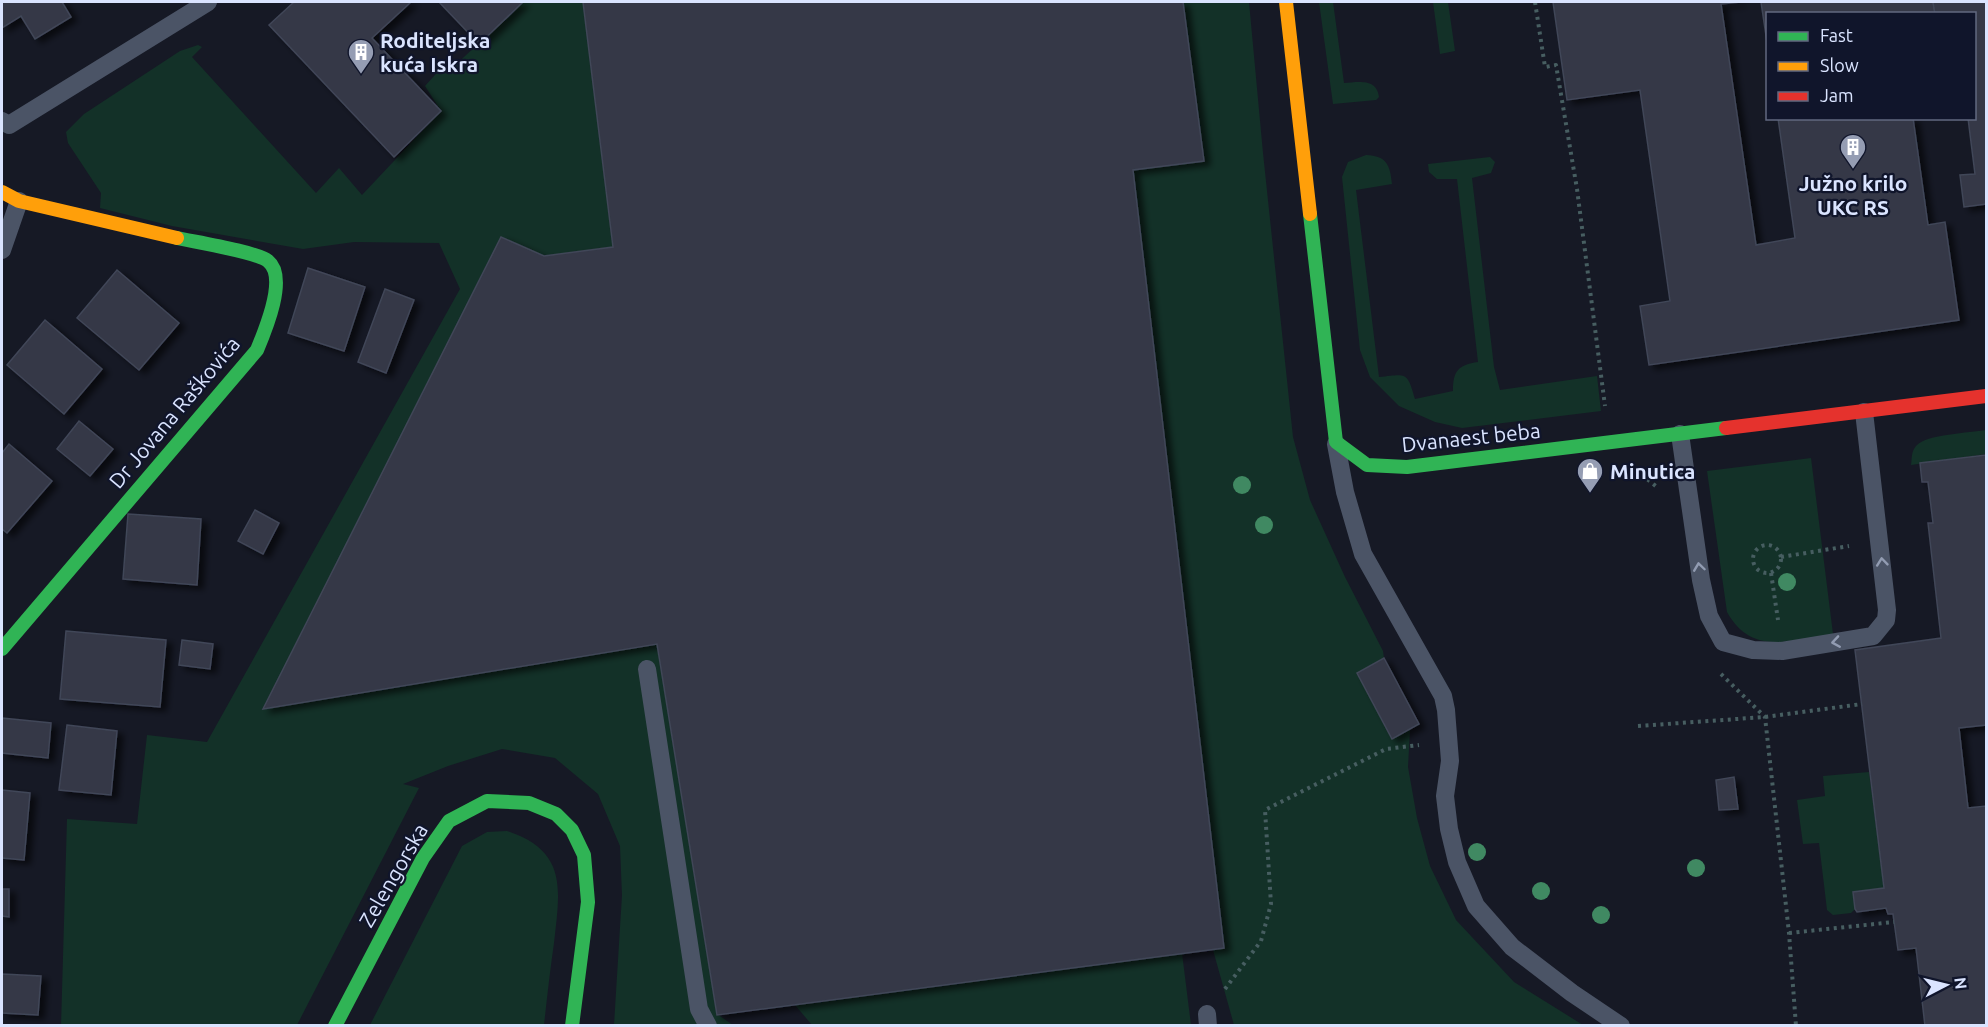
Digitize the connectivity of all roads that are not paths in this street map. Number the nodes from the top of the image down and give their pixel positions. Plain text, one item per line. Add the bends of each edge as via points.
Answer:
1 (208, 2) edge
2 (1286, 2) edge
3 (2, 121) edge
4 (2, 192) edge
5 (19, 201) junction
6 (2, 250) edge
7 (1986, 396) edge
8 (1864, 412) junction
9 (1680, 434) junction
10 (1336, 442) junction
11 (2, 649) edge
12 (647, 669) dead end
13 (335, 1026) edge
14 (572, 1026) edge
15 (708, 1026) edge
16 (1621, 1026) edge

1 - 3 lane via 9,125
2 - 10 street
4 - 5 street, Dr Jovana Raškovića
5 - 6 lane
5 - 11 street, Dr Jovana Raškovića via 259,256 269,260 275,269 275,296 257,350
7 - 8 street, Dvanaest beba
8 - 9 street, Dvanaest beba
8 - 9 lane via 1887,620 1873,636 1782,651 1752,650 1723,642 1714,629 1701,580
9 - 10 street, Dvanaest beba via 1407,467 1367,465
10 - 16 lane via 1363,554 1443,696 1450,761 1445,796 1449,829 1457,862 1476,906 1512,947
12 - 15 lane via 699,1009
13 - 14 street, Zelengorska via 423,858 449,821 487,801 503,801 529,802 556,814 572,830 585,855 588,902

